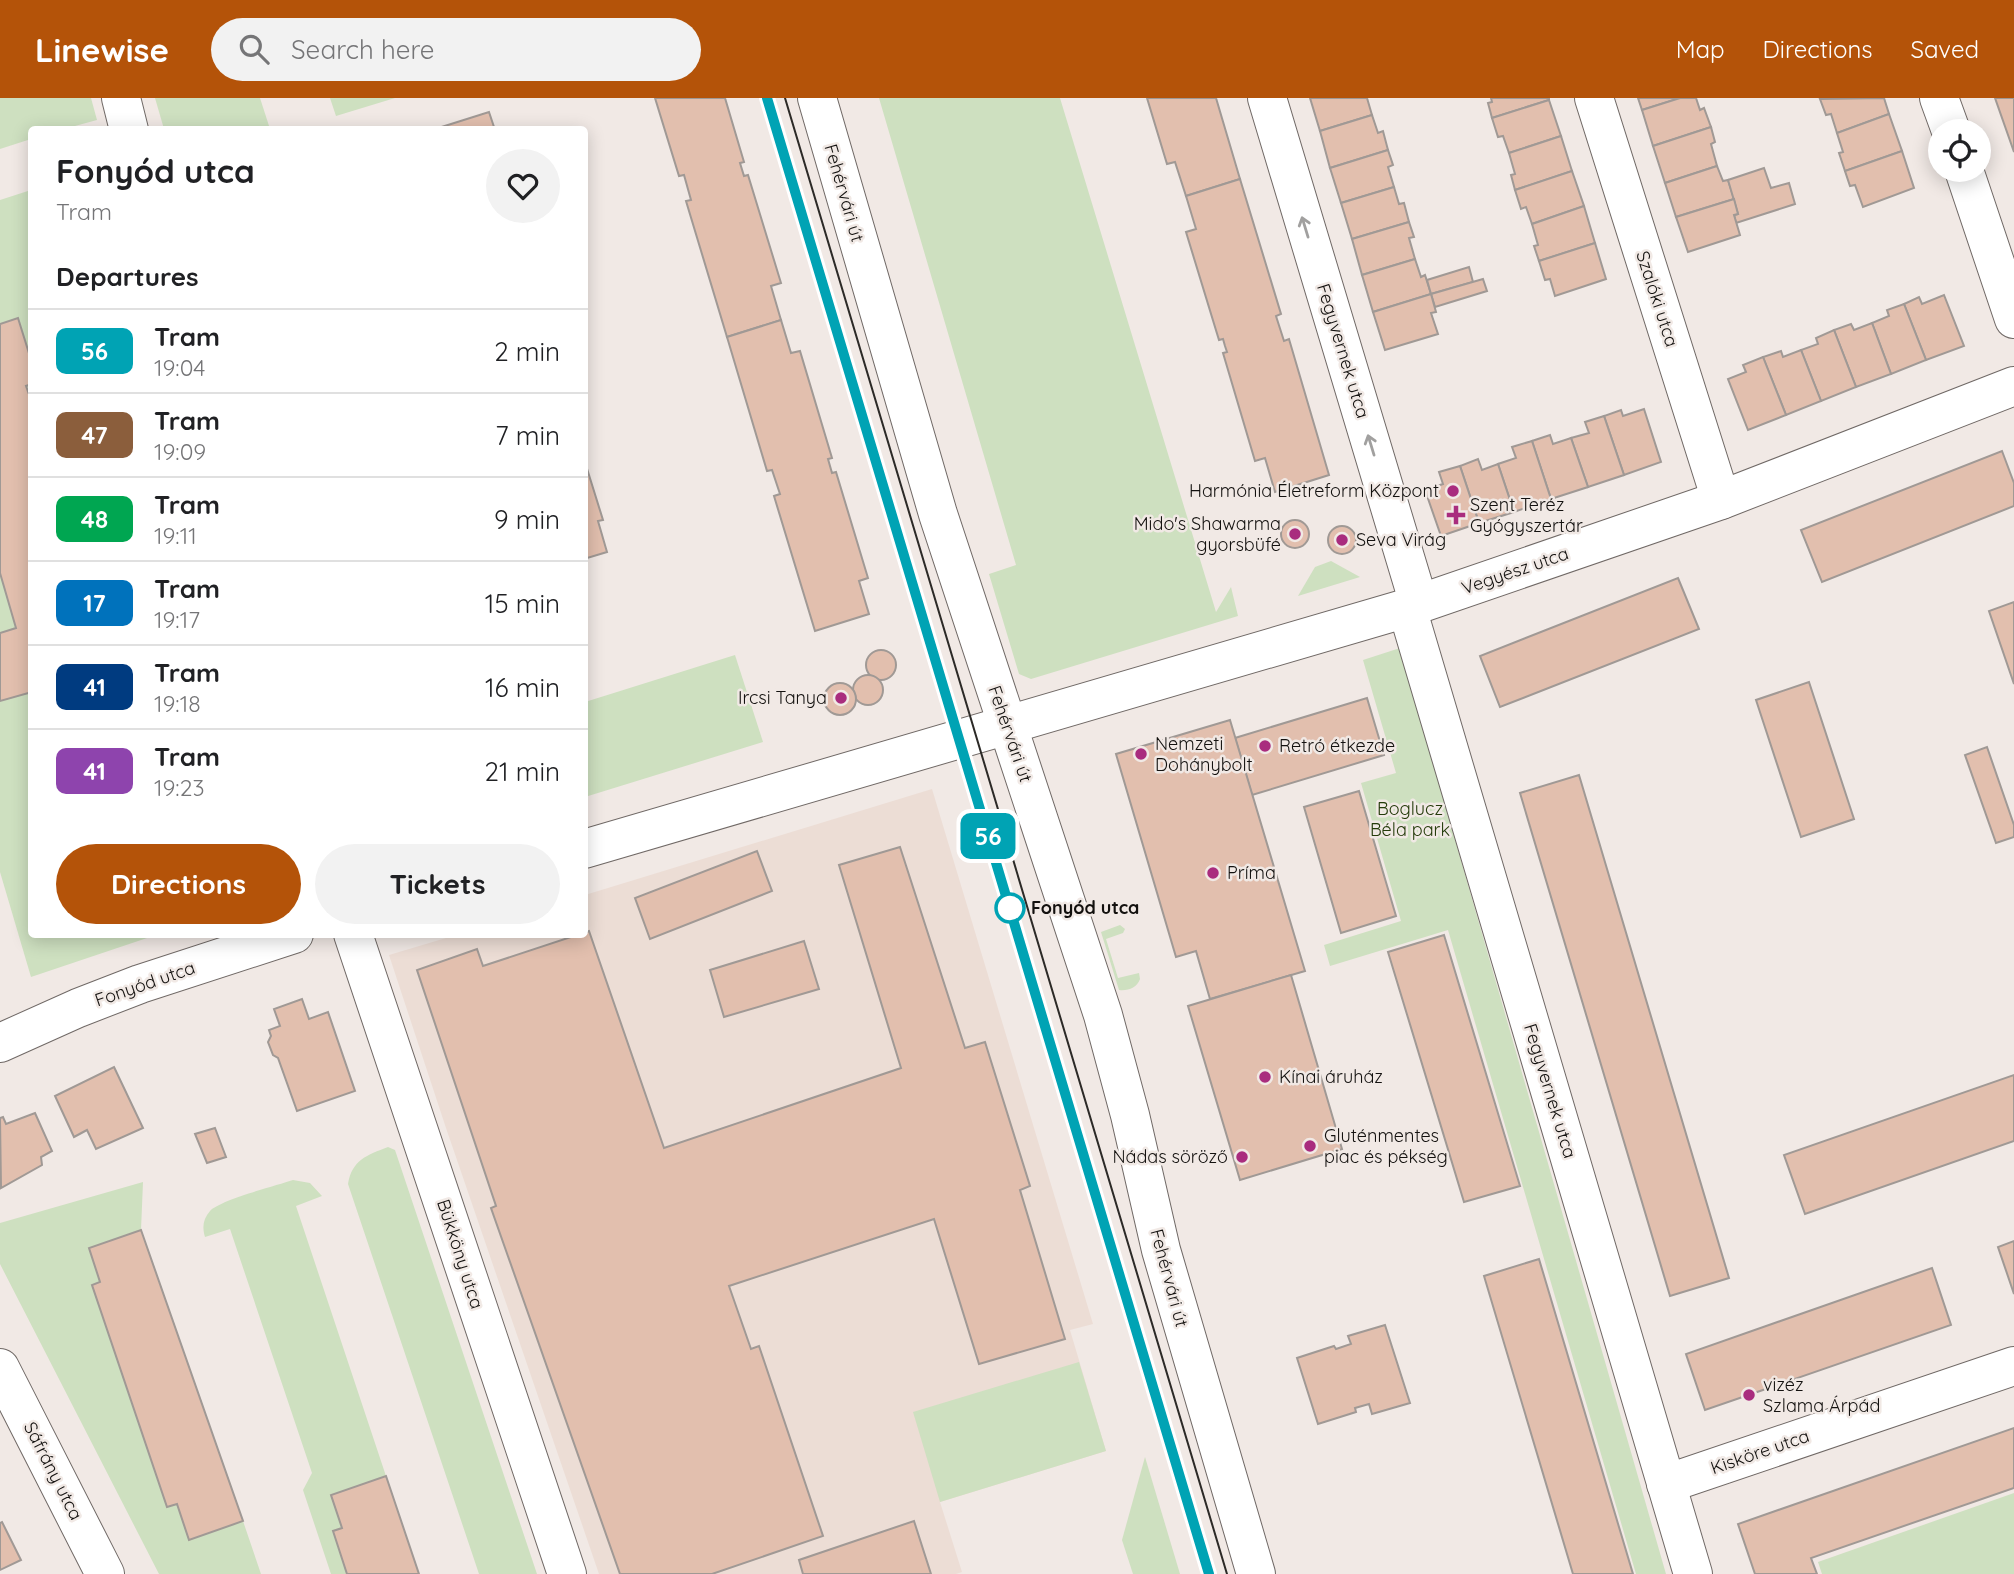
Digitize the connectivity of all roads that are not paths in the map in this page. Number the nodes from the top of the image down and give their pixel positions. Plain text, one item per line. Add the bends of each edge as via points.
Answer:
1 (121, 98) edge
2 (817, 98) edge
3 (1267, 98) edge
4 (1594, 98) edge
5 (1939, 98) edge
6 (1947, 119) edge
7 (129, 126) edge
8 (1968, 182) edge
9 (2014, 319) edge
10 (2014, 386) edge
11 (1721, 500) junction
12 (1413, 606) junction
13 (1007, 726) junction
14 (588, 848) edge
15 (282, 938) edge
16 (354, 938) edge
17 (0, 1043) edge
18 (2014, 1366) edge
19 (0, 1368) edge
20 (1666, 1484) junction
21 (105, 1574) edge
22 (567, 1574) edge
23 (1256, 1574) edge
24 (1693, 1574) edge

1 - 7 street
2 - 13 street, Fehérvári út via 938,514
12 -> 3 street, Fegyvernek utca
4 - 11 street, Szalóki utca
5 - 6 street
8 - 9 street
10 - 11 street, Vegyész utca
11 - 12 street, Vegyész utca
12 - 13 street, Vegyész utca
12 - 20 street, Fegyvernek utca
13 - 14 street
13 - 23 street, Fehérvári út via 1103,1015 1161,1250
15 - 17 street, Fonyód utca via 140,984
16 - 22 street, Bükköny utca
18 - 20 street, Kisköre utca
19 - 21 street, Sáfrány utca
20 - 24 street, Fegyvernek utca

